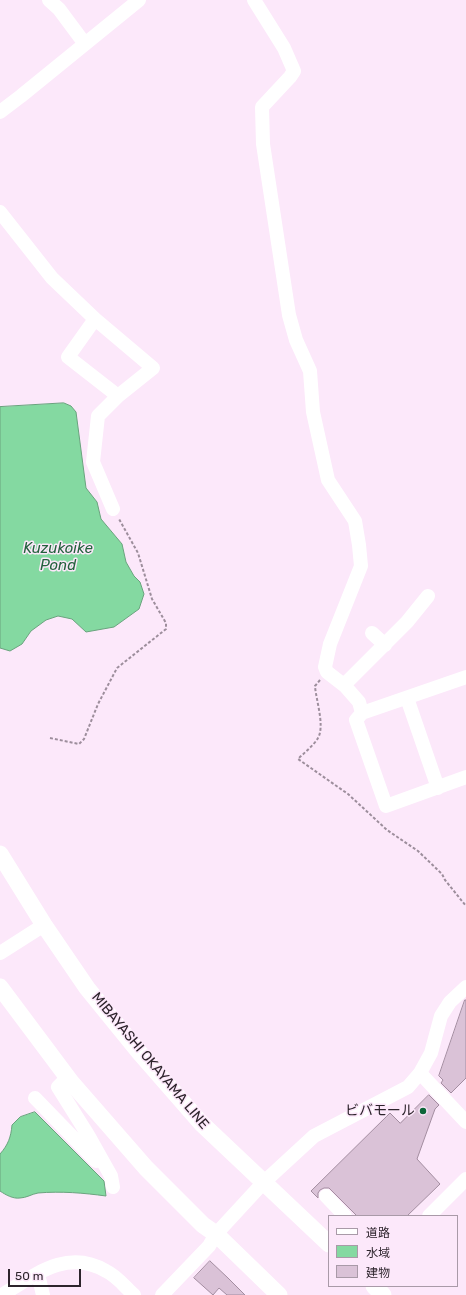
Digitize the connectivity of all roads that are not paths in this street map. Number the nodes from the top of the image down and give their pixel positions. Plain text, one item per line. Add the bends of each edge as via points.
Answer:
1 (49, 0) edge
2 (139, 0) edge
3 (254, 0) edge
4 (85, 44) junction
5 (0, 112) edge
6 (0, 212) edge
7 (95, 320) junction
8 (118, 396) junction
9 (113, 509) road end
10 (428, 596) dead end
11 (372, 633) dead end
12 (385, 645) junction
13 (466, 678) edge
14 (345, 686) junction
15 (407, 698) junction
16 (362, 713) junction
17 (466, 777) edge
18 (438, 788) junction
19 (0, 854) edge
20 (44, 925) junction
21 (0, 953) edge
22 (466, 986) edge
23 (0, 987) edge
24 (420, 1073) junction
25 (68, 1077) junction
26 (35, 1098) dead end
27 (447, 1100) junction
28 (466, 1113) edge
29 (466, 1122) edge
30 (466, 1179) edge
31 (263, 1183) junction
32 (326, 1196) dead end
33 (344, 1215) edge
34 (430, 1215) edge
35 (216, 1234) junction
36 (328, 1243) edge
37 (38, 1274) junction
38 (375, 1287) edge
39 (2, 1295) edge
40 (43, 1295) edge
41 (134, 1295) edge
42 (162, 1295) edge
43 (279, 1295) edge
44 (383, 1295) edge

1 - 4 street
2 - 4 street
3 - 14 street via 284,48 294,71 262,107 263,144 289,315 296,340 310,371 312,412 328,480 355,521 359,545 361,566 330,644 325,667 327,672
4 - 5 street
6 - 7 street via 52,278
7 - 8 street via 68,357
7 - 8 street via 153,368
8 - 9 street via 98,416 92,462
10 - 12 street via 422,612 407,622
11 - 12 street
12 - 14 street
13 - 15 street
14 - 16 street via 359,702
15 - 16 street
15 - 18 street
16 - 18 street via 356,720 386,806
17 - 18 street
19 - 20 main road, MIBAYASHI OKAYAMA LINE
20 - 21 street
20 - 31 main road, MIBAYASHI OKAYAMA LINE via 87,988 138,1052 201,1123
22 - 24 street via 450,1002 441,1016 430,1053
23 - 25 main road
24 - 27 street
24 - 31 street via 408,1087 314,1136
25 - 26 street via 58,1087 88,1135 112,1182
25 - 35 main road via 146,1168 203,1225
27 - 28 street
27 - 29 street
30 - 34 street
31 - 35 street
31 - 36 main road, MIBAYASHI OKAYAMA LINE
32 - 33 street
35 - 42 street via 209,1246
35 - 43 main road
37 - 39 street
37 - 40 street
37 - 41 street via 64,1262 89,1263 107,1271
38 - 44 main road

